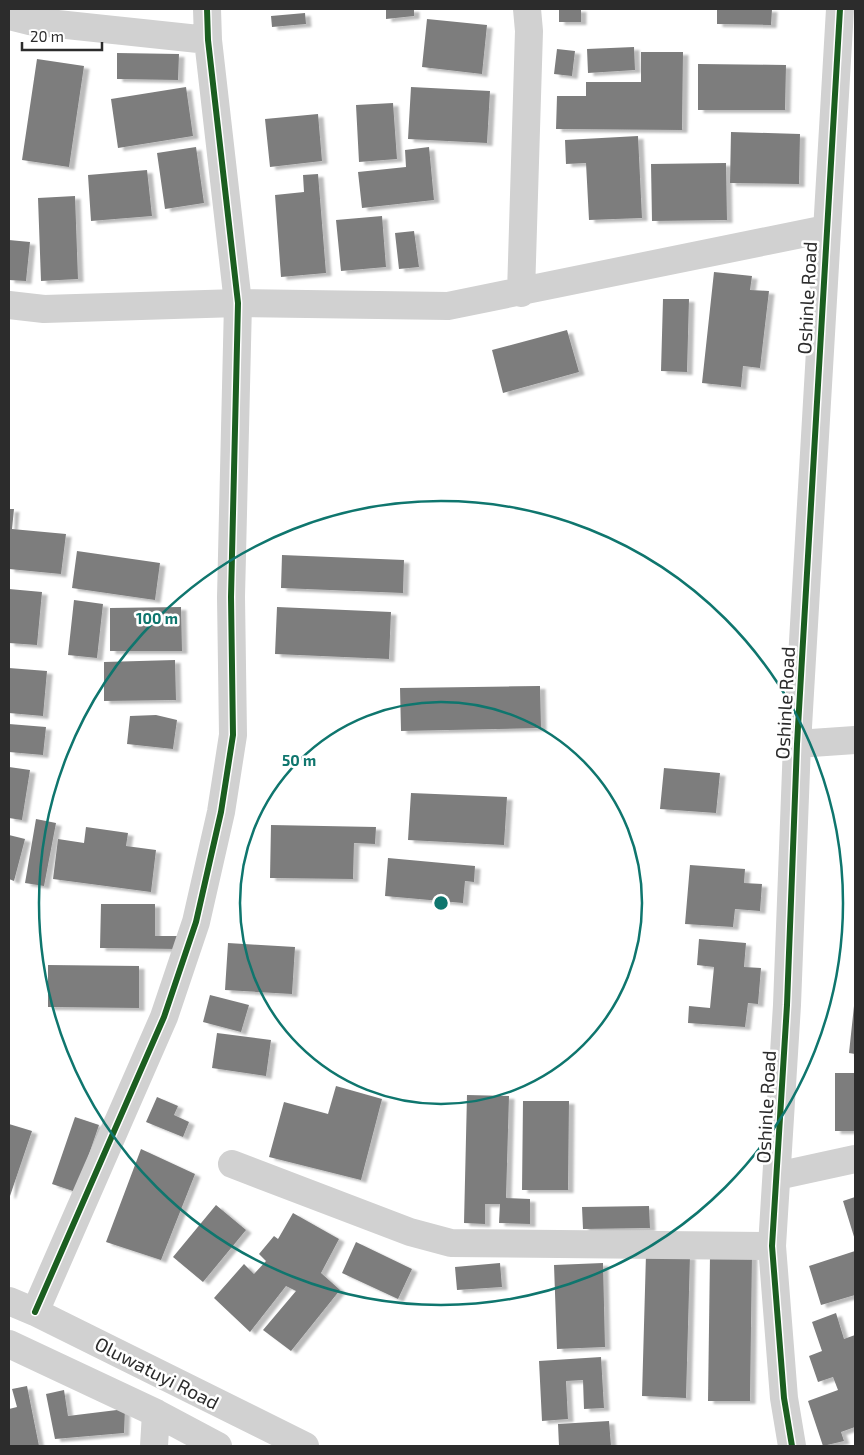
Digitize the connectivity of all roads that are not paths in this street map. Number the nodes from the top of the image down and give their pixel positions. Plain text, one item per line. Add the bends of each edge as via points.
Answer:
1 (207, 9) edge
2 (527, 9) edge
3 (840, 9) edge
4 (9, 16) edge
5 (208, 40) junction
6 (826, 229) junction
7 (521, 293) junction
8 (238, 303) junction
9 (9, 305) edge
10 (855, 740) edge
11 (797, 744) junction
12 (855, 1159) edge
13 (232, 1164) dead end
14 (777, 1176) junction
15 (772, 1246) junction
16 (9, 1301) edge
17 (36, 1312) junction
18 (9, 1344) edge
19 (784, 1398) junction
20 (156, 1413) junction
21 (154, 1446) edge
22 (218, 1446) edge
23 (305, 1446) edge
24 (772, 1446) edge
25 (792, 1446) edge

1 - 5 street
2 - 7 street
3 - 6 street, Oshinle Road
4 - 5 street via 29,21
5 - 8 street
6 - 7 street via 675,258
6 - 11 street, Oshinle Road
7 - 8 street via 448,306
8 - 9 street via 44,310
8 - 17 street via 231,597 233,735 221,812 196,922 164,1017
10 - 11 street
11 - 14 street, Oshinle Road
12 - 14 street
13 - 15 street via 410,1232 451,1244
14 - 15 street, Oshinle Road
15 - 19 street, Oshinle Road
16 - 17 street, Oluwatuyi Road
17 - 23 street, Oluwatuyi Road
18 - 20 street, Oluwatuyi Road
19 - 24 street
19 - 25 street
20 - 21 street
20 - 22 street, Oluwatuyi Road

